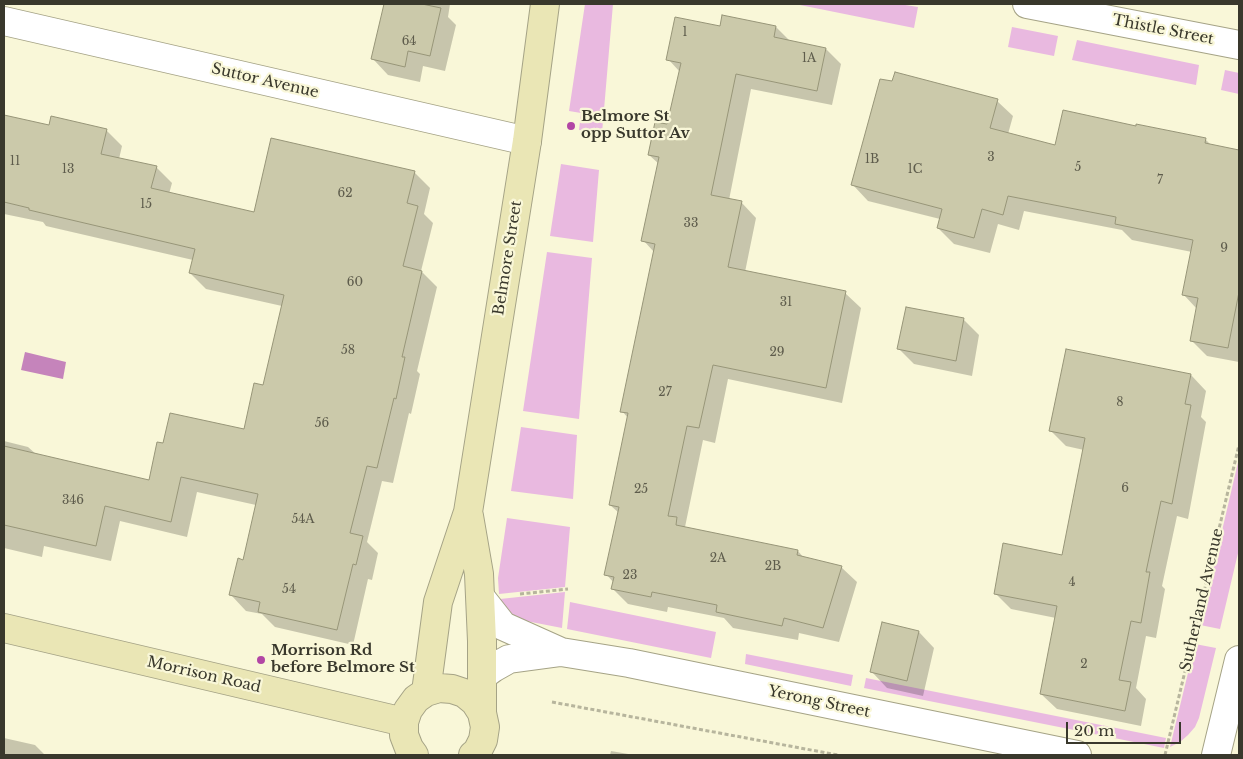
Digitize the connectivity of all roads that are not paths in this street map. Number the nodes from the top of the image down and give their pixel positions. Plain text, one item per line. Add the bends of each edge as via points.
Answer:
1 (545, 4) edge
2 (1027, 4) edge
3 (4, 21) edge
4 (1239, 45) edge
5 (527, 141) junction
6 (468, 512) junction
7 (481, 598) junction
8 (4, 628) edge
9 (561, 652) junction
10 (1239, 660) edge
11 (482, 676) junction
12 (426, 692) junction
13 (482, 714) junction
14 (404, 722) junction
15 (414, 755) edge
16 (473, 755) edge
17 (1077, 755) edge
18 (1216, 755) edge

1 - 5 street, Belmore Street
2 - 4 street, Thistle Street
3 - 5 street, Suttor Avenue
5 - 6 street, Belmore Street
6 - 7 street, Belmore Street
6 - 12 street, Belmore Street via 438,602
7 - 9 street, Yerong Street via 503,626
7 - 11 street, Belmore Street
8 - 14 street, Morrison Road
9 - 11 street, Yerong Street via 509,659
9 - 17 street, Yerong Street via 629,663
10 - 18 street
11 - 13 street, Belmore Street
12 - 13 street via 439,688 464,693
12 - 14 street via 408,710
13 - 16 street, Belmore Street via 483,740
14 - 15 street via 404,735

